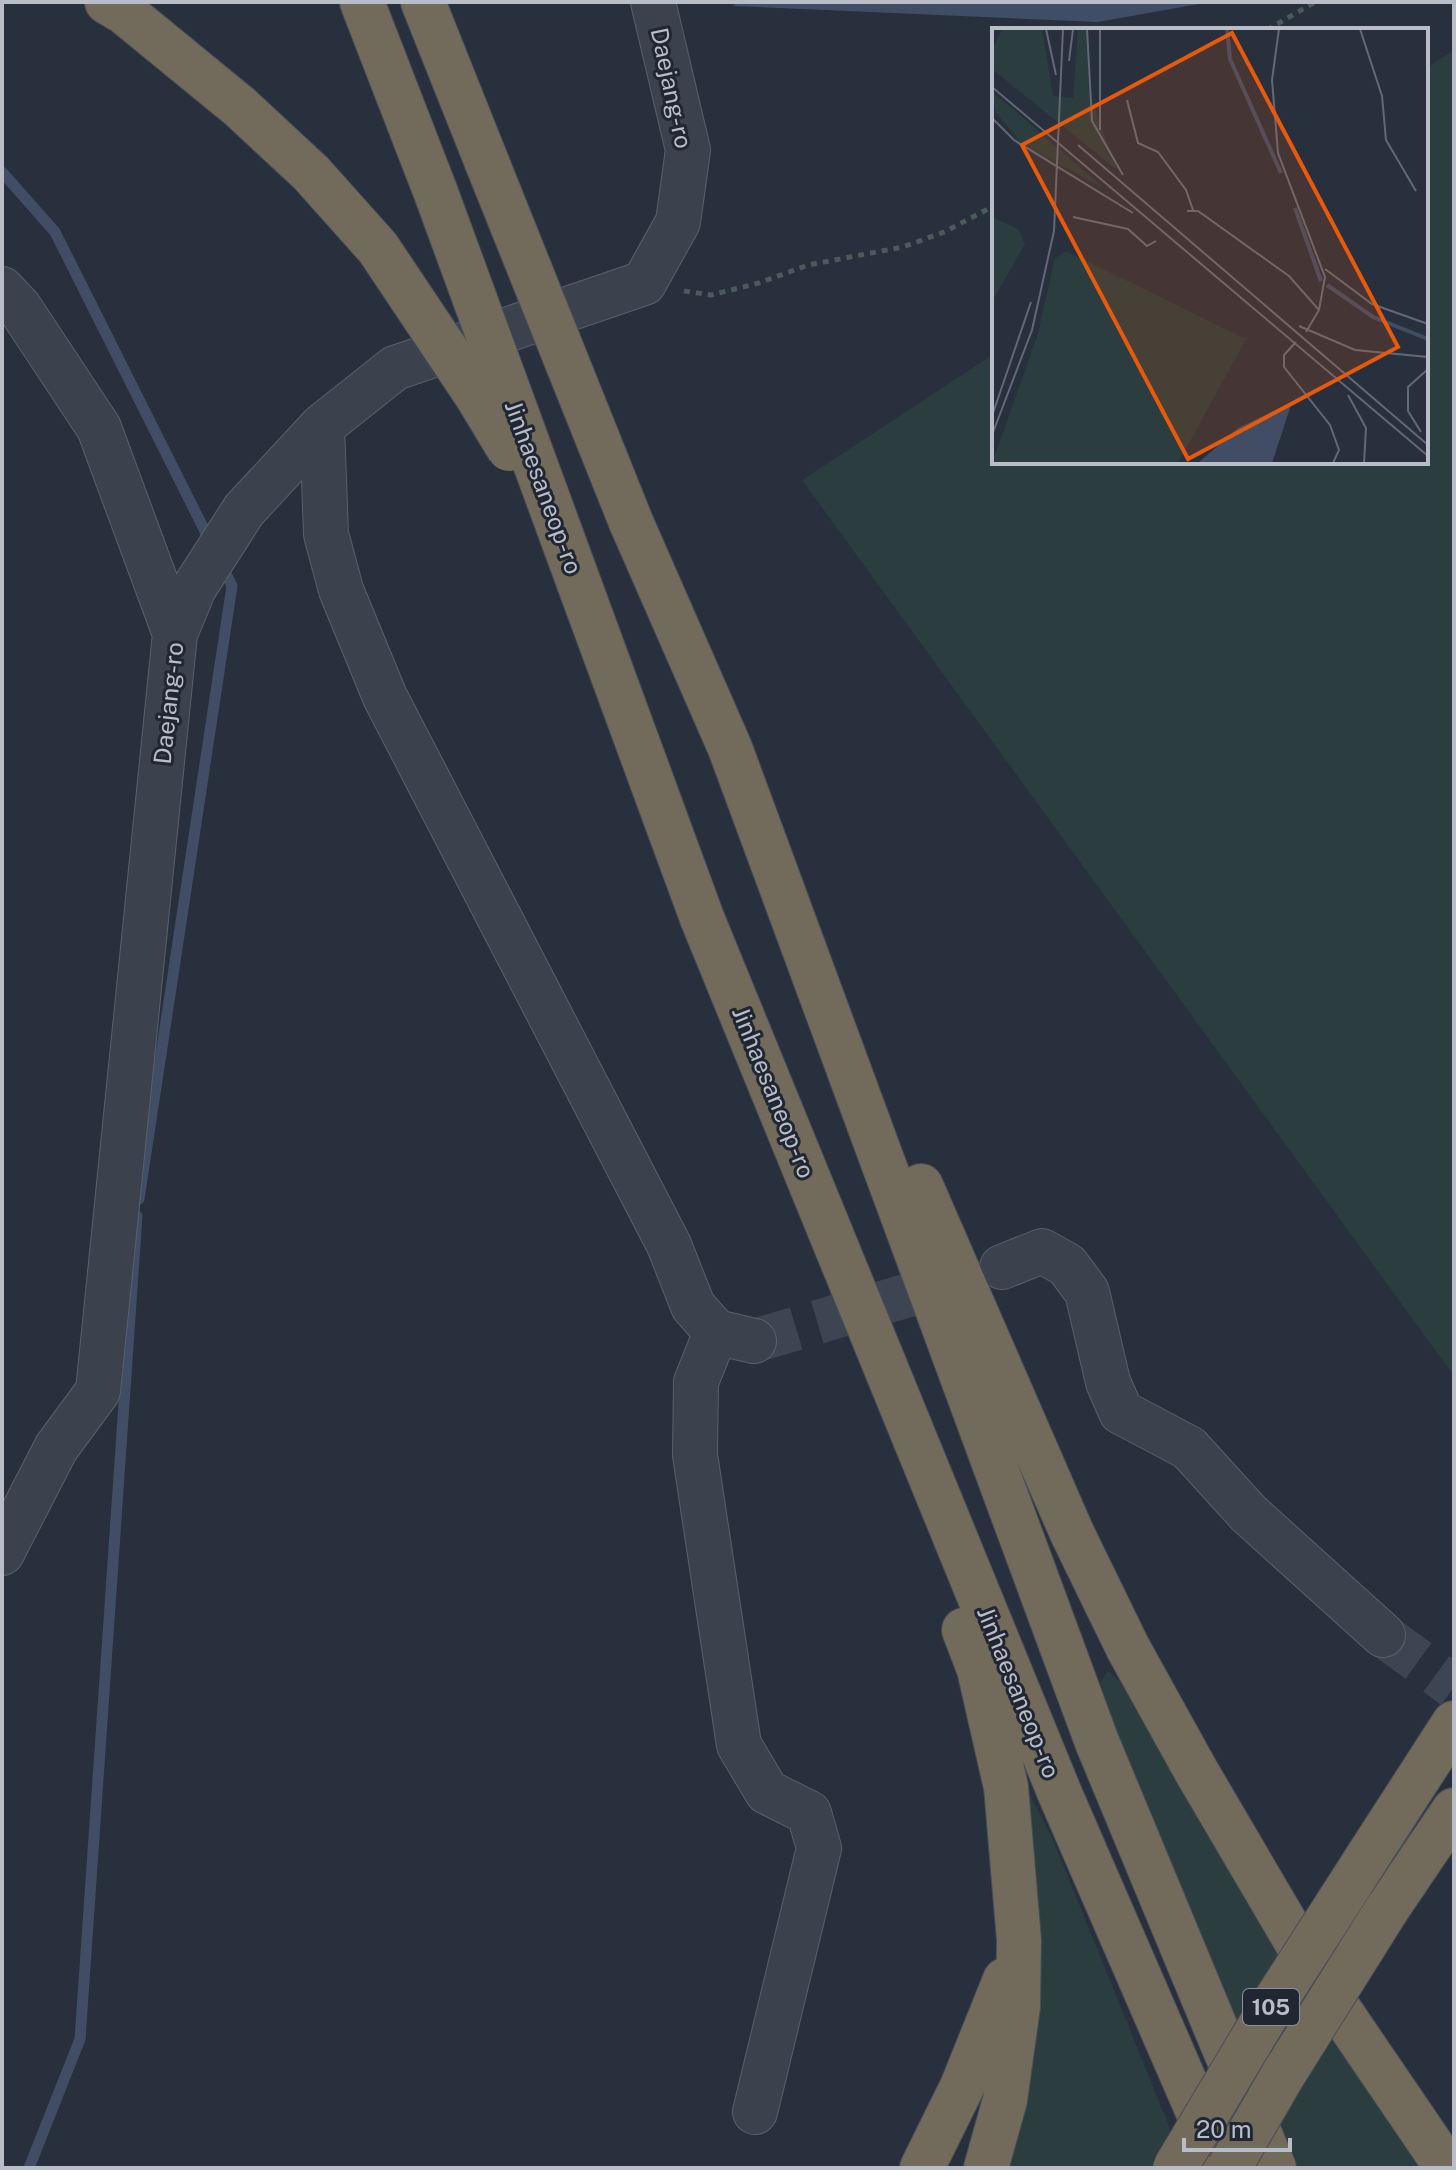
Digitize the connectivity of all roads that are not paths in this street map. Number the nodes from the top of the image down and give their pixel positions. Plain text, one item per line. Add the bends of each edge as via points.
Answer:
1 (107, 2) edge
2 (362, 2) edge
3 (423, 2) edge
4 (440, 2) edge
5 (653, 2) edge
6 (488, 165) junction
7 (2, 289) edge
8 (322, 426) junction
9 (562, 537) junction
10 (175, 634) junction
11 (730, 748) junction
12 (702, 918) junction
13 (1002, 1267) tunnel mouth
14 (2, 1553) edge
15 (1383, 1635) tunnel mouth
16 (1454, 1723) edge
17 (1454, 1810) edge
18 (1019, 1940) junction
19 (755, 2112) dead end
20 (922, 2168) edge
21 (954, 2168) edge
22 (986, 2168) edge
23 (1175, 2168) edge
24 (1223, 2168) edge
25 (1229, 2168) edge
26 (1274, 2168) edge
27 (1447, 2168) edge

1 - 9 highway, bridge via 240,107 311,173 378,248 477,396
2 - 9 highway, Jinhaesaneop-ro, bridge
3 - 6 highway
4 - 6 highway
5 - 8 street, Daejang-ro via 688,150 678,222 644,283 395,368
6 - 11 highway, bridge via 631,522
7 - 10 street via 99,428
8 - 10 street, Daejang-ro via 244,510 194,588
8 - 19 street via 326,534 341,590 385,697 669,1245 693,1306 735,1336 696,1382 695,1455 739,1745 767,1792 809,1813 819,1848
9 - 12 highway, Jinhaesaneop-ro
10 - 14 street, Daejang-ro via 98,1391 56,1448
11 - 26 highway via 1097,1742
11 - 27 highway via 1072,1533 1128,1648 1317,1977
12 - 18 highway via 794,1184 979,1669 1006,1787
12 - 24 highway, Jinhaesaneop-ro via 1060,1794
13 - 15 street via 1042,1251 1067,1265 1087,1292 1108,1382 1121,1412 1189,1448 1249,1514
16 - 23 highway, 105, bridge
17 - 25 highway, 105, bridge via 1387,1909
18 - 20 highway via 962,2087
18 - 21 highway via 983,2100
18 - 22 highway via 1018,2007 1005,2100

